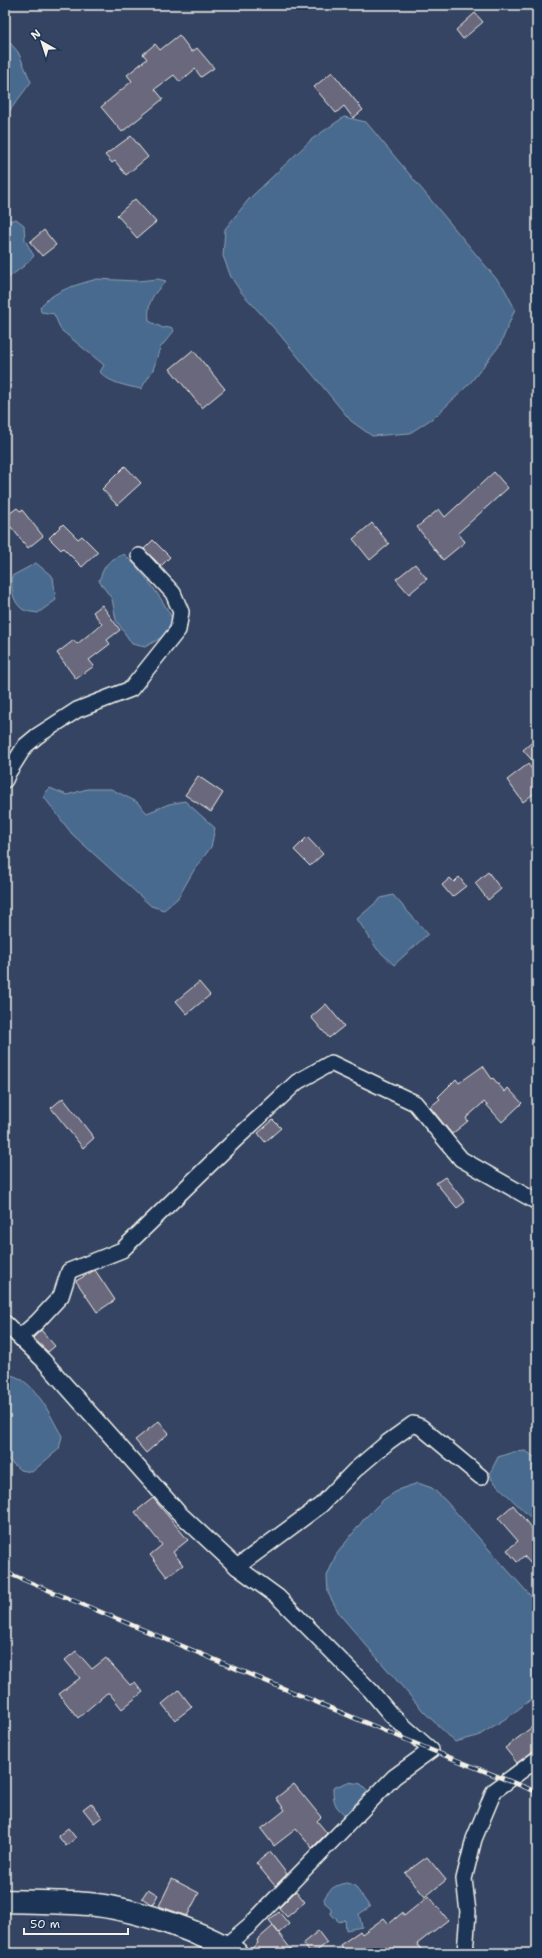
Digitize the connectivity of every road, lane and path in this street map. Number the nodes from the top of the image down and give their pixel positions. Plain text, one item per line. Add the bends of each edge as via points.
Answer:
1 (139, 556) dead end
2 (5, 780) edge
3 (537, 1202) edge
4 (5, 1323) edge
5 (20, 1337) junction
6 (481, 1477) dead end
7 (237, 1566) junction
8 (537, 1759) edge
9 (5, 1901) edge
10 (229, 1949) edge
11 (465, 1953) edge

1 - 2 street via 173,593 181,612 178,630 131,689 77,710 37,736 25,746
3 - 5 street via 461,1159 415,1104 331,1063 297,1082 122,1250 69,1271 61,1296
4 - 5 street
5 - 7 street via 44,1360 178,1512
6 - 7 street via 421,1427 413,1424 355,1470 321,1505
7 - 10 street via 278,1597 391,1716 431,1750 394,1777 250,1925 230,1942
8 - 11 street via 494,1791 474,1839 464,1879 468,1912
9 - 10 main road via 89,1904 133,1912

